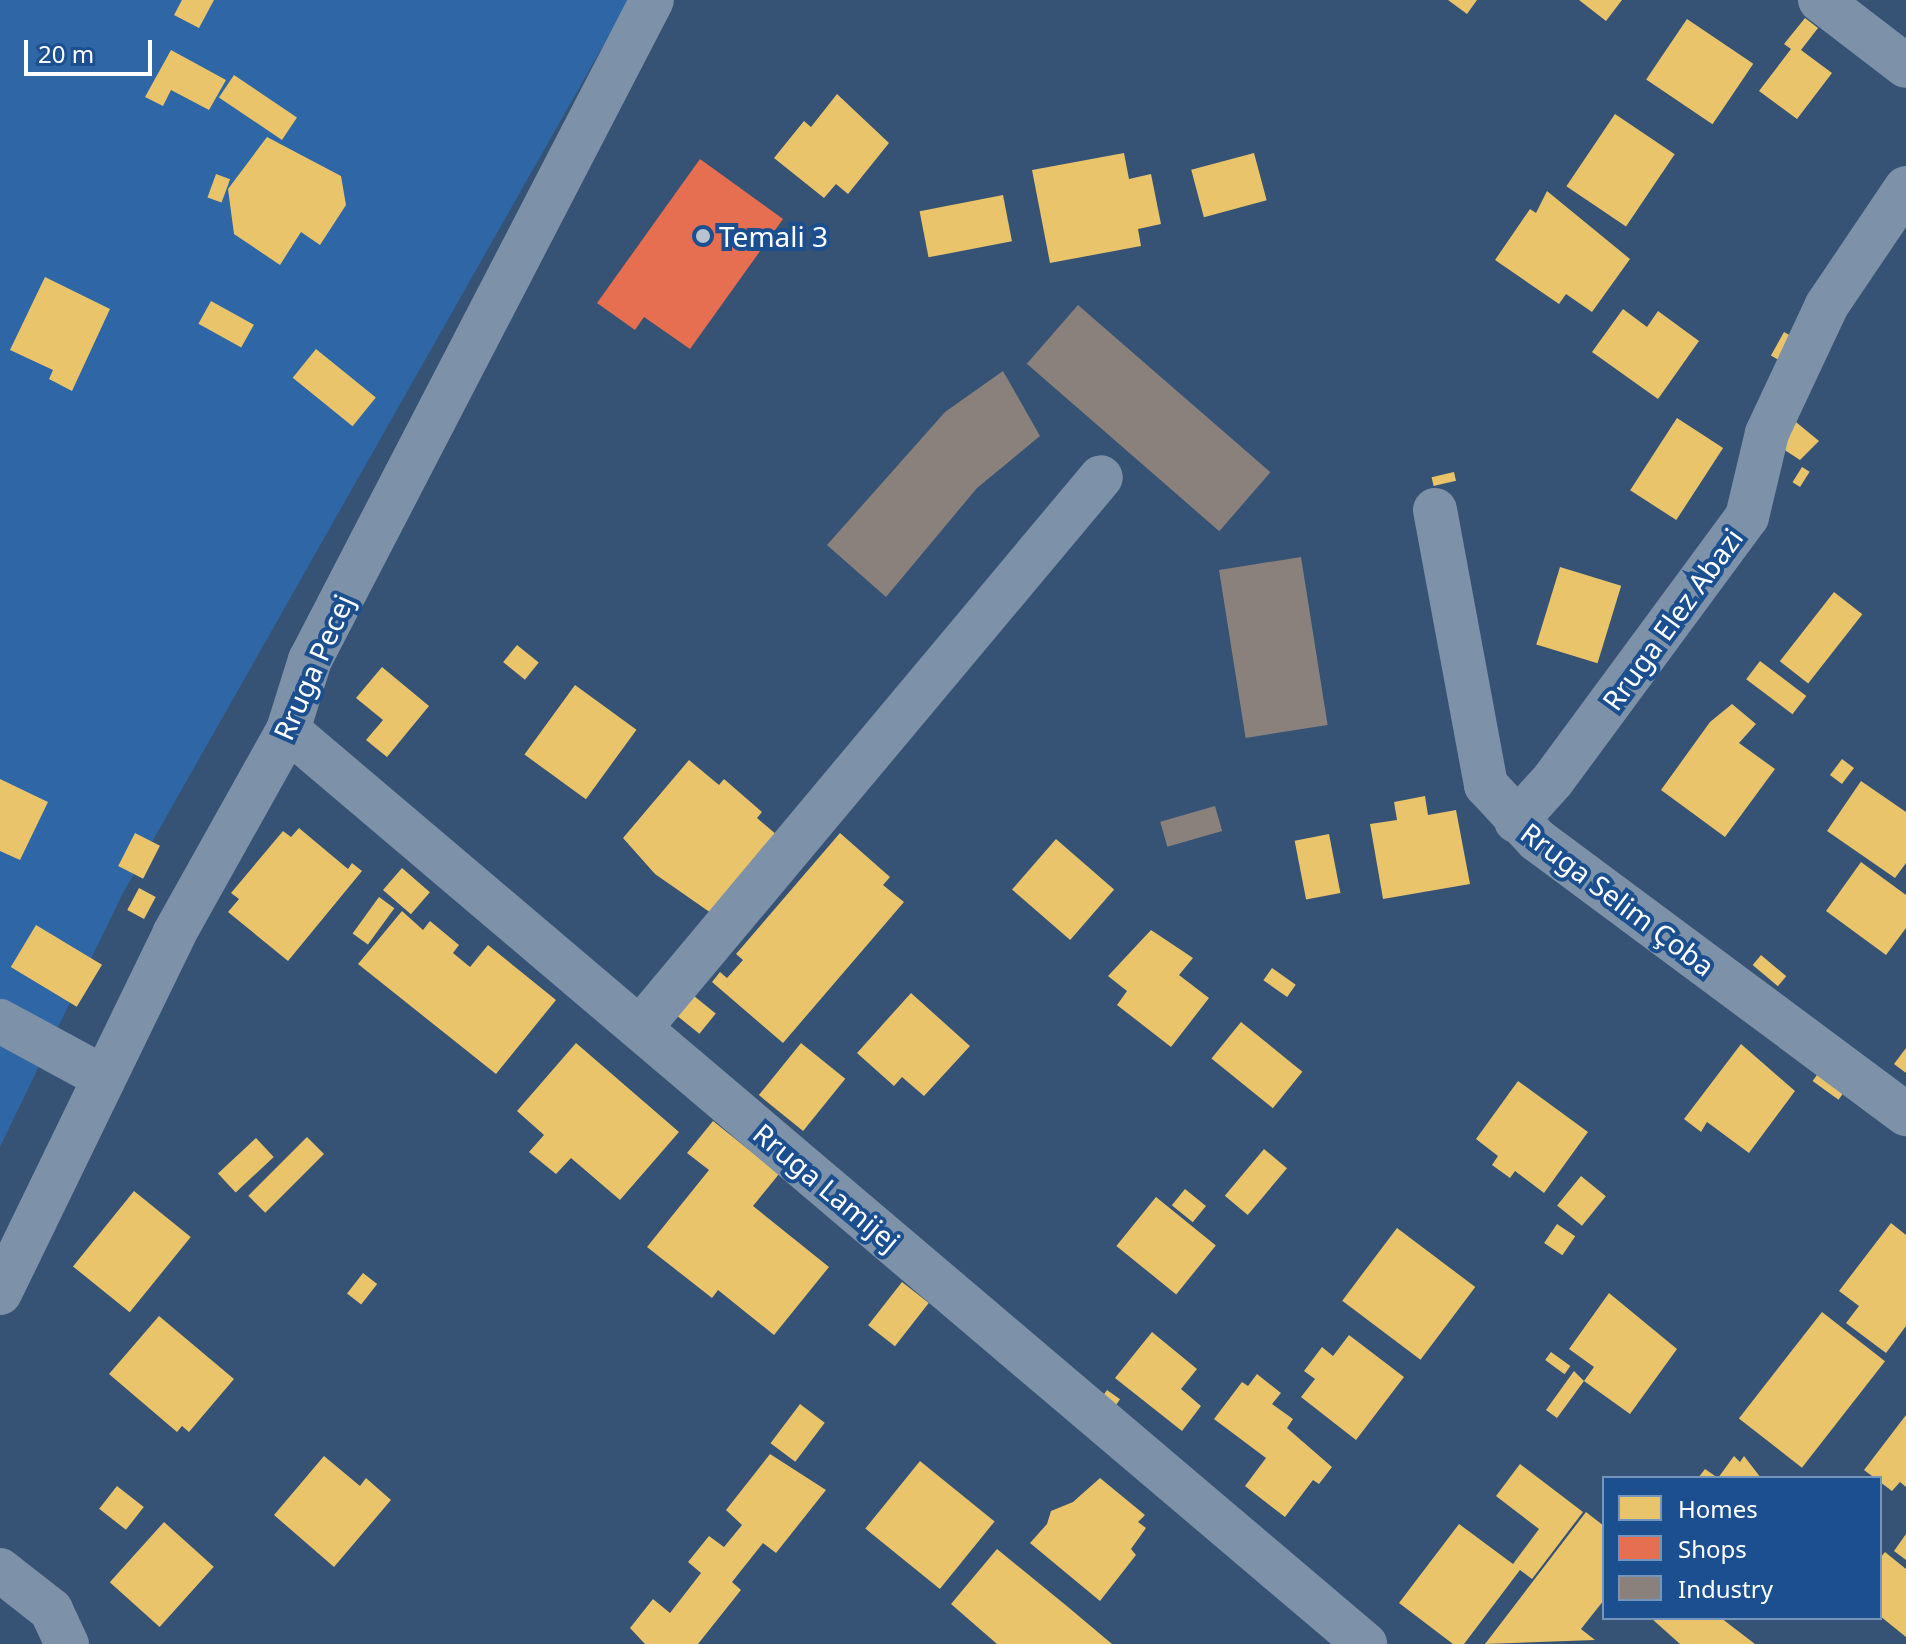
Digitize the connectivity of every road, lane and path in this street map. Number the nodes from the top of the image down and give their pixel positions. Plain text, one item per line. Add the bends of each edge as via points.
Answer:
1 (652, 0) edge
2 (1820, 0) edge
3 (1903, 53) edge
4 (1906, 188) edge
5 (1101, 477) dead end
6 (1435, 510) dead end
7 (288, 730) junction
8 (1516, 821) junction
9 (0, 1021) edge
10 (640, 1028) junction
11 (103, 1077) junction
12 (1906, 1114) edge
13 (0, 1293) edge
14 (0, 1570) edge
15 (67, 1644) edge
16 (1365, 1644) edge

1 - 7 street, Rruga Pecej via 310,660
2 - 3 street
4 - 8 street, Rruga Elez Abazi via 1827,305 1767,433 1747,517 1553,780
5 - 10 street
6 - 8 street, Rruga Selim Çoba via 1486,785
7 - 10 street, Rruga Lamijej
7 - 11 street, Rruga Pecej via 174,934
8 - 12 street, Rruga Selim Çoba
9 - 11 street
10 - 16 street, Rruga Lamijej
11 - 13 street, Rruga Pecej
14 - 15 street via 51,1610

